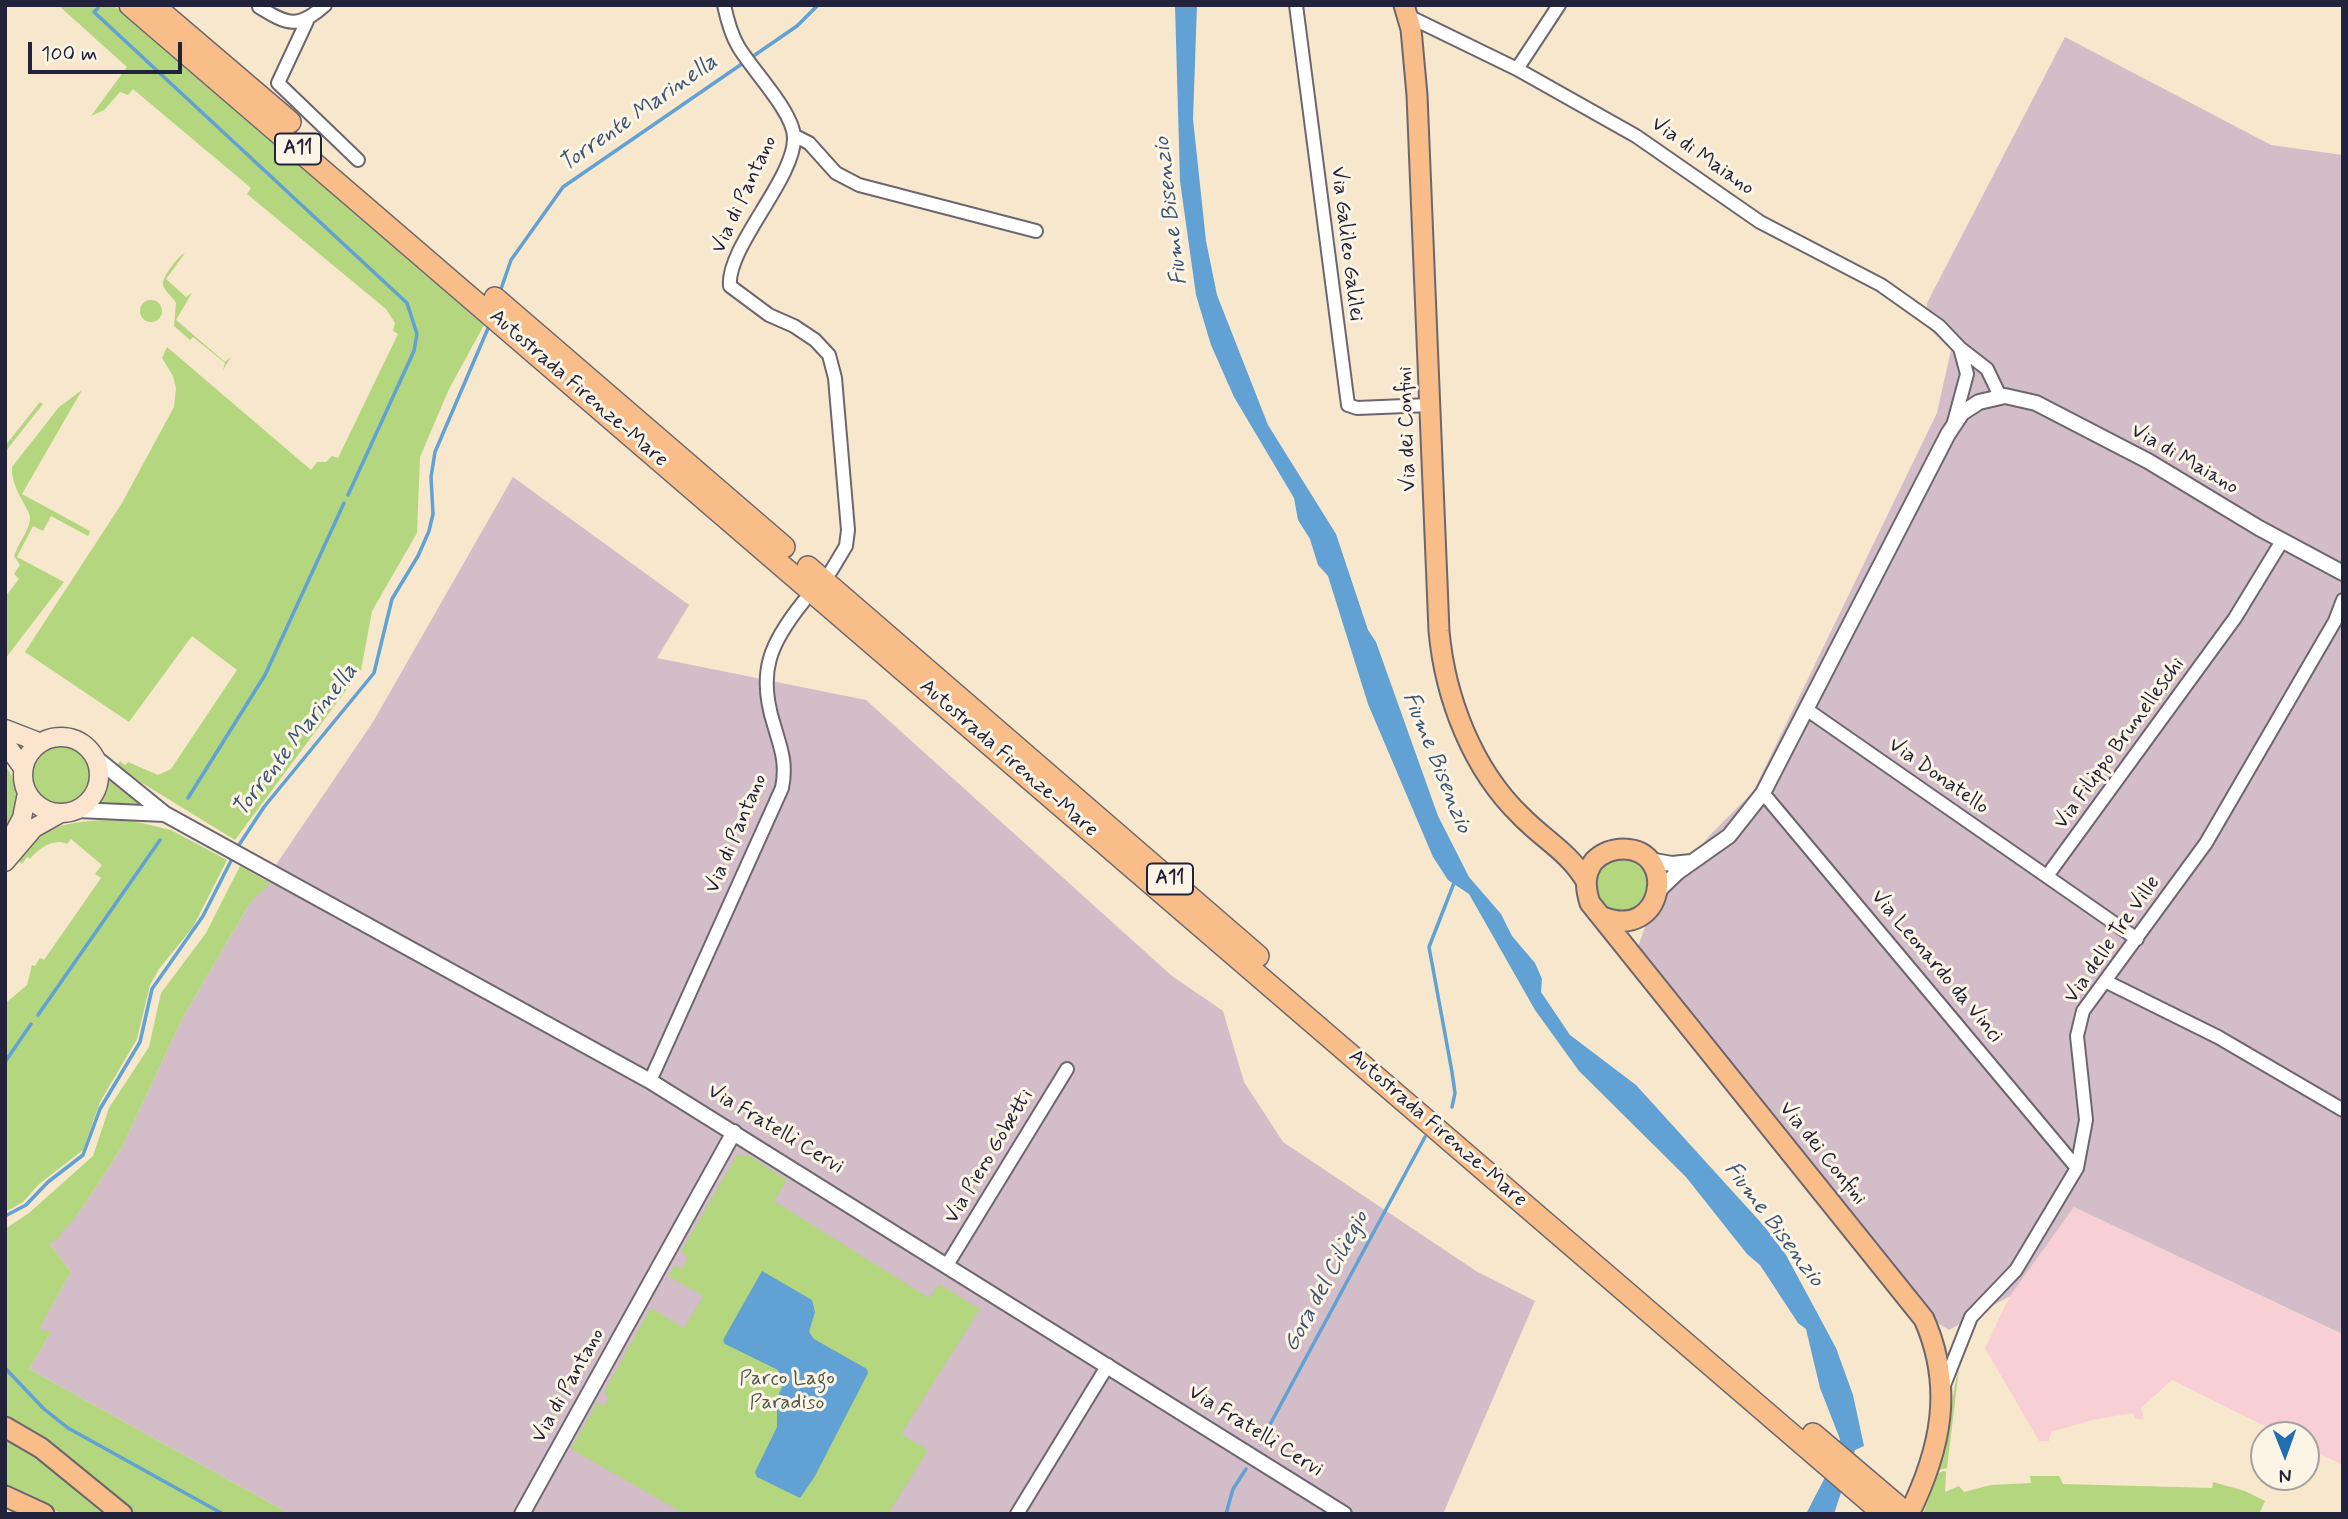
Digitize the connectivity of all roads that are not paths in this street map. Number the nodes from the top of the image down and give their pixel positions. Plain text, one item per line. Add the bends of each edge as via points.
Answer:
1 (130, 5) edge
2 (153, 5) edge
3 (325, 5) edge
4 (724, 5) edge
5 (1296, 5) edge
6 (1559, 5) edge
7 (259, 7) dead end
8 (1406, 10) edge
9 (307, 21) junction
10 (1517, 69) junction
11 (794, 136) junction
12 (358, 160) dead end
13 (1036, 231) dead end
14 (468, 284) junction
15 (1960, 348) junction
16 (1967, 374) junction
17 (2000, 396) junction
18 (1979, 402) junction
19 (1430, 405) junction
20 (1953, 427) junction
21 (2282, 541) junction
22 (831, 571) dead end
23 (2343, 573) edge
24 (2343, 600) edge
25 (804, 601) dead end
26 (2339, 618) edge
27 (1806, 709) junction
28 (5, 729) edge
29 (5, 743) edge
30 (41, 743) junction
31 (96, 758) junction
32 (23, 768) junction
33 (27, 793) junction
34 (1763, 793) junction
35 (78, 810) junction
36 (58, 814) junction
37 (165, 814) junction
38 (1532, 827) junction
39 (5, 848) edge
40 (1601, 855) junction
41 (1649, 860) junction
42 (1696, 861) junction
43 (5, 862) edge
44 (2047, 876) junction
45 (1586, 881) junction
46 (1658, 891) junction
47 (1603, 916) junction
48 (1640, 917) junction
49 (2137, 939) junction
50 (1638, 962) junction
51 (2105, 981) junction
52 (1067, 1069) dead end
53 (650, 1081) junction
54 (2343, 1110) edge
55 (734, 1132) junction
56 (2077, 1168) junction
57 (947, 1265) junction
58 (1108, 1365) junction
59 (1943, 1388) junction
60 (5, 1427) edge
61 (5, 1496) edge
62 (1900, 1512) edge
63 (44, 1514) edge
64 (122, 1514) edge
65 (522, 1514) edge
66 (1017, 1514) edge
67 (1344, 1514) edge

1 - 14 highway, Autostrada Firenze-Mare / A11
2 - 14 highway, Autostrada Firenze-Mare / A11
3 - 9 street
4 - 11 street, Via di Pantano via 737,46 787,118
5 - 19 street, Via Galileo Galilei via 1348,405
6 - 10 street
7 - 9 street via 291,23
8 - 10 street, Via di Maiano
8 - 19 main road, Via dei Confini via 1417,94
9 - 12 street via 278,83
10 - 15 street, Via di Maiano via 1636,136 1760,222 1881,285 1939,326
11 - 13 street via 809,143 836,173 859,185
11 - 22 street, Via di Pantano via 790,156 729,281 734,290 815,340 829,355 848,530 846,546
14 - 62 highway, Autostrada Firenze-Mare / A11 via 1828,1456
15 - 16 street
15 - 17 street, Via di Maiano via 1990,372
16 - 18 street
16 - 20 street
17 - 18 street, Via di Maiano
17 - 20 street via 1997,404
17 - 21 street, Via di Maiano via 2044,406
18 - 20 street, Via di Maiano via 1962,413
19 - 38 main road, Via dei Confini via 1439,631 1445,672 1470,743 1503,797
20 - 27 street
21 - 23 street, Via di Maiano
21 - 44 street, Via Filippo Brunelleschi via 2235,618
24 - 26 street, Via delle Tre Ville
25 - 53 street, Via di Pantano via 775,641 768,662 768,705 786,765 782,789
26 - 49 street, Via delle Tre Ville via 2206,843
27 - 34 street
27 - 44 street, Via Donatello
28 - 30 main road, Via Fratelli Cervi
29 - 32 main road
30 - 31 main road, Via Fratelli Cervi via 49,737 69,737
30 - 32 main road
31 - 35 main road via 100,779 95,793
31 - 37 street, Via Fratelli Cervi
32 - 33 main road
33 - 36 main road via 40,808
33 - 39 main road via 22,818
34 - 42 street via 1739,827
34 - 56 street, Via Leonardo da Vinci
35 - 36 main road, Via Fratelli Cervi
35 - 37 street, Via Fratelli Cervi
36 - 43 main road via 34,828
37 - 53 street, Via Fratelli Cervi
38 - 40 main road, Via dei Confini via 1566,846
38 - 45 main road, Via dei Confini via 1569,856
40 - 41 main road, Via dei Confini via 1625,849
40 - 45 main road
41 - 42 street
41 - 46 main road via 1657,875
42 - 46 street
44 - 49 street
45 - 47 main road, Via dei Confini via 1590,903
46 - 48 main road
47 - 48 main road via 1618,921
47 - 50 main road, Via dei Confini
48 - 50 main road via 1633,937
49 - 51 street, Via delle Tre Ville
50 - 59 main road, Via dei Confini via 1914,1303 1932,1336
51 - 54 street via 2218,1037
51 - 56 street, Via delle Tre Ville via 2084,1010 2077,1029 2086,1111
52 - 57 street, Via Piero Gobetti
53 - 55 street, Via Fratelli Cervi
55 - 57 street, Via Fratelli Cervi
55 - 65 street, Via di Pantano
56 - 59 street, Via delle Tre Ville via 2016,1270 1972,1317
57 - 58 street, Via Fratelli Cervi
58 - 66 street
58 - 67 street, Via Fratelli Cervi
59 - 62 main road, Via dei Confini via 1938,1442
60 - 64 main road via 41,1448
61 - 63 main road

